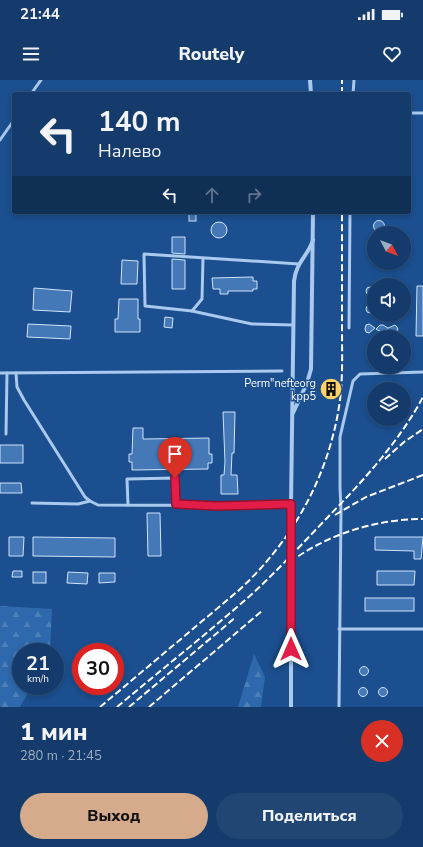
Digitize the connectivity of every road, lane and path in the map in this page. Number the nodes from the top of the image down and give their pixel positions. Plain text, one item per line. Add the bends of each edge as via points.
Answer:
1 (41, 80) edge
2 (310, 80) edge
3 (354, 80) edge
4 (33, 92) edge
5 (311, 92) edge
6 (353, 92) edge
7 (411, 113) edge
8 (423, 113) edge
9 (12, 123) edge
10 (0, 140) edge
11 (313, 214) edge
12 (350, 214) edge
13 (313, 240) junction
14 (203, 258) junction
15 (299, 264) junction
16 (192, 311) junction
17 (293, 325) junction
18 (349, 328) dead end
19 (282, 371) dead end
20 (0, 372) edge
21 (423, 372) edge
22 (7, 373) junction
23 (16, 373) junction
24 (292, 417) junction
25 (6, 434) dead end
26 (90, 501) junction
27 (32, 503) dead end
28 (176, 504) junction
29 (291, 504) junction
30 (128, 505) junction
31 (339, 629) junction
32 (423, 629) edge
33 (291, 707) edge
34 (339, 707) edge

1 - 4 lane
2 - 5 street
3 - 6 lane
7 - 8 lane
9 - 10 lane
11 - 13 street
12 - 18 lane
13 - 15 street
13 - 24 street via 311,369
14 - 15 lane
14 - 16 lane via 202,299
14 - 16 lane via 144,254 145,306
15 - 17 street via 294,281
16 - 17 lane via 252,324
17 - 24 street
19 - 23 lane
20 - 22 lane
21 - 31 lane via 364,374 357,376 353,381 340,437
22 - 23 lane
22 - 25 lane
23 - 26 lane via 17,387 24,400
24 - 29 street
26 - 27 lane via 78,504
26 - 30 lane via 98,505
28 - 29 lane
28 - 30 lane
28 - 30 lane via 175,478 127,479
29 - 33 street
31 - 32 lane
31 - 34 lane

